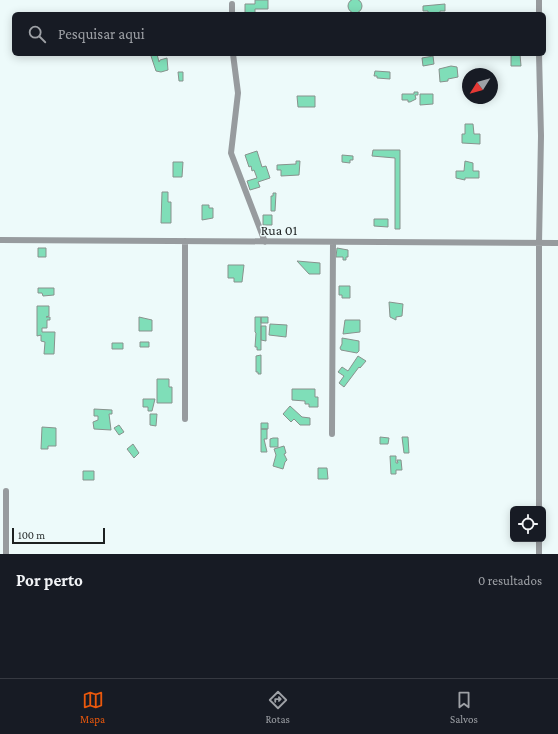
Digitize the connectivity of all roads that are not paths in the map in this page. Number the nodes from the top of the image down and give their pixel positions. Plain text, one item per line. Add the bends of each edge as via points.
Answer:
1 (539, 0) edge
2 (232, 4) dead end
3 (232, 12) edge
4 (539, 12) edge
5 (233, 56) edge
6 (539, 56) edge
7 (0, 240) edge
8 (185, 241) junction
9 (265, 242) junction
10 (333, 242) junction
11 (539, 243) junction
12 (558, 243) edge
13 (185, 419) dead end
14 (332, 434) dead end
15 (6, 491) dead end
16 (539, 506) edge
17 (539, 542) edge
18 (6, 554) edge
19 (539, 554) edge

1 - 4 street
2 - 3 street
5 - 9 street via 238,93 231,153
6 - 11 street
7 - 8 street, Rua 01
8 - 9 street, Rua 01
8 - 13 street
9 - 10 street, Rua 01
10 - 11 street, Rua 01
10 - 14 street
11 - 12 street, Rua 01
11 - 16 street
15 - 18 street
17 - 19 street

